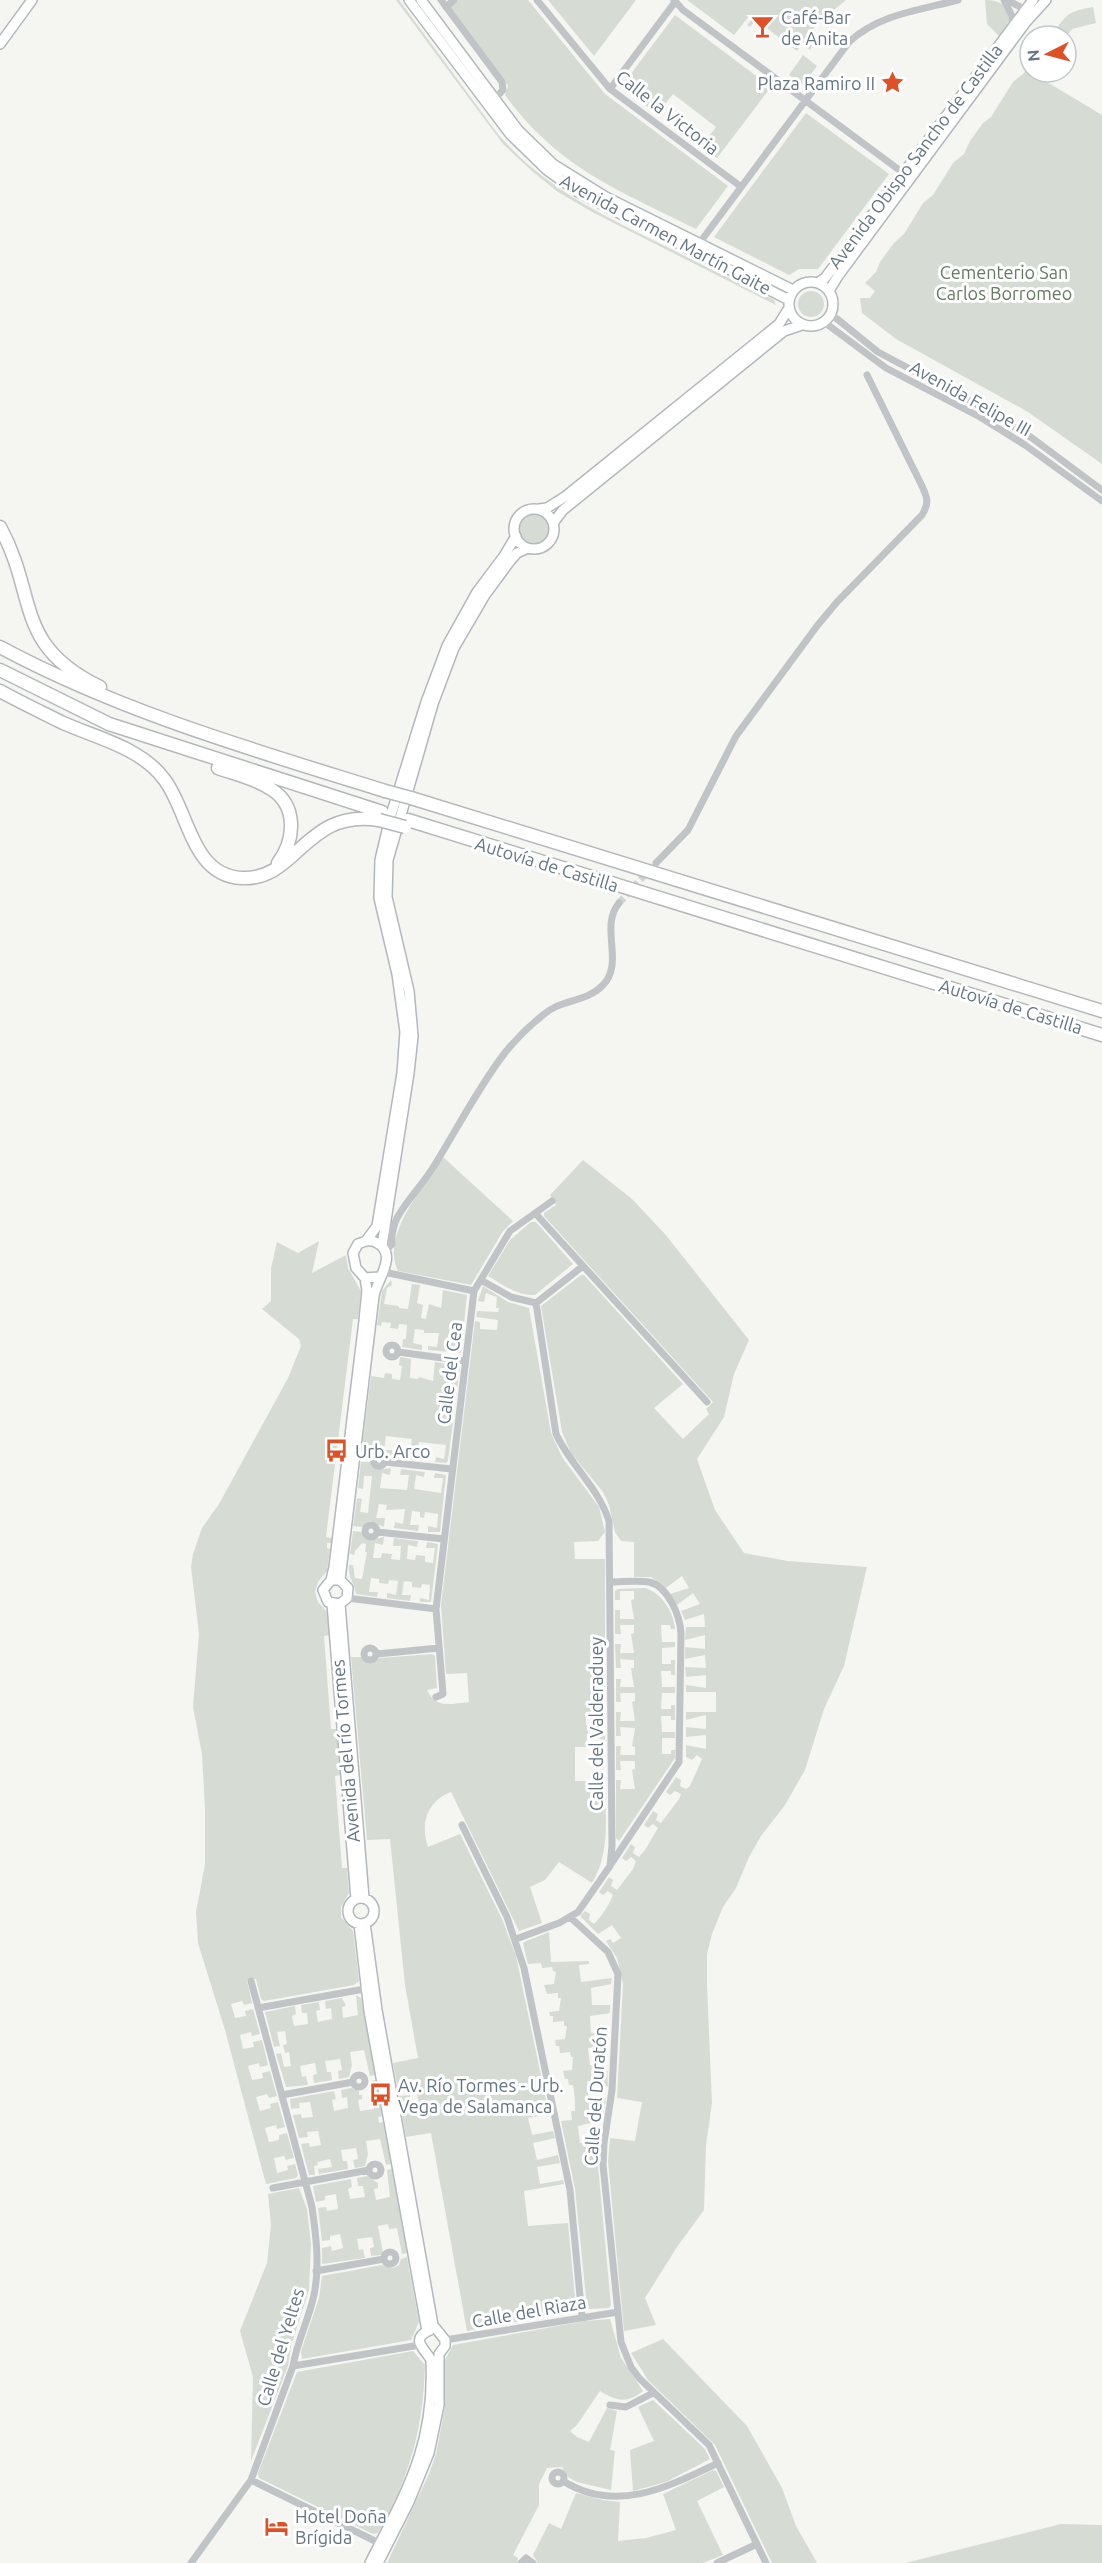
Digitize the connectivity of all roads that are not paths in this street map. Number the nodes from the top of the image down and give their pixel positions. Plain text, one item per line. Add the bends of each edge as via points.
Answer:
1 (32, 0) edge
2 (409, 0) edge
3 (421, 0) edge
4 (454, 0) edge
5 (537, 0) edge
6 (958, 0) edge
7 (1006, 0) edge
8 (1033, 0) edge
9 (1046, 0) edge
10 (675, 1) edge
11 (443, 3) edge
12 (1023, 7) edge
13 (1012, 27) junction
14 (0, 44) edge
15 (610, 89) junction
16 (494, 97) junction
17 (805, 100) junction
18 (491, 109) junction
19 (907, 176) junction
20 (740, 186) junction
21 (699, 243) junction
22 (699, 253) junction
23 (818, 283) junction
24 (793, 290) junction
25 (829, 291) junction
26 (789, 304) junction
27 (831, 314) junction
28 (824, 322) junction
29 (802, 325) junction
30 (867, 375) dead end
31 (1102, 490) edge
32 (1102, 501) edge
33 (538, 509) junction
34 (553, 523) junction
35 (0, 527) edge
36 (516, 536) junction
37 (528, 548) junction
38 (0, 647) edge
39 (0, 672) edge
40 (0, 691) edge
41 (219, 739) junction
42 (380, 816) junction
43 (656, 863) tunnel mouth
44 (273, 869) junction
45 (620, 903) tunnel mouth
46 (1102, 1011) edge
47 (1102, 1035) edge
48 (552, 1201) dead end
49 (535, 1213) junction
50 (366, 1241) junction
51 (384, 1248) junction
52 (583, 1266) junction
53 (382, 1275) junction
54 (365, 1278) junction
55 (481, 1280) junction
56 (474, 1290) junction
57 (536, 1303) junction
58 (398, 1352) dead end
59 (465, 1361) junction
60 (707, 1402) dead end
61 (384, 1462) dead end
62 (452, 1469) junction
63 (377, 1532) dead end
64 (444, 1539) junction
65 (335, 1580) junction
66 (610, 1582) junction
67 (339, 1602) junction
68 (436, 1609) junction
69 (439, 1648) junction
70 (377, 1654) dead end
71 (436, 1698) dead end
72 (462, 1825) dead end
73 (610, 1866) junction
74 (360, 1898) junction
75 (570, 1917) junction
76 (362, 1924) junction
77 (516, 1939) junction
78 (251, 1981) dead end
79 (370, 1988) junction
80 (258, 2008) junction
81 (353, 2082) dead end
82 (282, 2095) junction
83 (369, 2170) dead end
84 (305, 2182) junction
85 (273, 2188) dead end
86 (384, 2259) dead end
87 (316, 2271) junction
88 (618, 2312) junction
89 (582, 2317) junction
90 (431, 2330) junction
91 (445, 2340) junction
92 (420, 2345) junction
93 (434, 2354) junction
94 (293, 2366) junction
95 (654, 2393) junction
96 (610, 2404) dead end
97 (718, 2463) junction
98 (251, 2480) junction
99 (563, 2481) dead end
100 (757, 2544) junction
101 (383, 2545) junction
102 (191, 2563) edge
103 (370, 2563) edge
104 (378, 2563) edge
105 (521, 2563) edge
106 (533, 2563) edge
107 (717, 2563) edge
108 (766, 2563) edge

1 - 14 main road
2 - 18 main road, Avenida Carmen Martín Gaite
3 - 16 main road, Avenida Carmen Martín Gaite
4 - 11 street
5 - 15 street, Calle la Victoria
6 - 17 street via 884,18 860,32 836,56
7 - 12 street
7 - 13 street
8 - 12 main road, Avenida Obispo Sancho de Castilla
9 - 12 main road, Avenida Obispo Sancho de Castilla
10 - 15 street
10 - 17 street
11 - 16 street via 502,82 503,90
12 - 13 main road, Avenida Obispo Sancho de Castilla
12 - 19 main road, Avenida Obispo Sancho de Castilla
13 - 19 main road, Avenida Obispo Sancho de Castilla
15 - 20 street, Calle la Victoria
16 - 18 street
16 - 21 main road, Avenida Carmen Martín Gaite via 538,151 568,174
17 - 19 street
17 - 20 street
18 - 22 main road, Avenida Carmen Martín Gaite via 531,156 562,181 603,206
19 - 23 main road, Avenida Obispo Sancho de Castilla
19 - 25 main road, Avenida Obispo Sancho de Castilla
20 - 21 street
21 - 22 street
21 - 24 main road, Avenida Carmen Martín Gaite
22 - 26 main road, Avenida Carmen Martín Gaite
23 - 24 main road via 804,283
23 - 25 main road
24 - 26 main road
25 - 27 main road via 833,302
26 - 29 main road via 793,318
26 - 33 main road via 779,324 557,503
27 - 28 main road
27 - 31 street, Avenida Felipe III via 878,352 1023,432
28 - 29 main road via 811,327
28 - 32 street, Avenida Felipe III via 886,368 1025,445
29 - 34 main road via 784,331 563,510
30 - 43 street via 929,501 927,506 810,635 736,736 688,830
33 - 34 main road
33 - 36 main road via 522,513 514,528
34 - 37 main road via 554,532 545,546
35 - 41 highway via 35,630 53,656 81,678
36 - 37 main road
36 - 50 main road via 477,592 447,646 384,843 379,898 401,993 405,1032 402,1073 376,1226
37 - 51 main road via 510,561 454,648 433,704 388,860 387,897 409,991 413,1036
38 - 41 highway, Autovía de Castilla via 94,693
39 - 42 highway, Autovía de Castilla via 109,724
39 - 44 highway via 27,690 109,729 273,790 291,822 290,845
40 - 44 highway via 133,753 151,766 178,801 201,855 220,873 243,878
41 - 46 highway, Autovía de Castilla, bridge
42 - 44 highway via 338,822 312,836
42 - 47 highway, Autovía de Castilla via 477,842
45 - 51 street via 610,920 612,962 606,982 589,995 549,1010 512,1044 398,1216 392,1244
48 - 49 street, Calle del Cea
49 - 52 street
49 - 55 street, Calle del Cea via 510,1231
50 - 51 main road
50 - 54 main road via 358,1244 353,1254 356,1268
51 - 53 main road
52 - 57 street
52 - 60 street
53 - 54 main road
53 - 56 street
53 - 65 main road, Avenida del río Tormes via 374,1296
54 - 65 main road, Avenida del río Tormes via 364,1321
55 - 56 street, Calle del Cea
55 - 57 street via 511,1297
56 - 59 street, Calle del Cea
57 - 66 street, Calle del Valderaduey via 556,1434 564,1452 599,1496 609,1521
58 - 59 street
59 - 62 street, Calle del Cea
61 - 62 street
62 - 64 street, Calle del Cea
63 - 64 street
64 - 68 street, Calle del Cea
65 - 67 main road, Avenida del río Tormes via 348,1588
65 - 67 main road, Avenida del río Tormes via 322,1590 324,1599
66 - 73 street, Calle del Valderaduey
66 - 73 street via 651,1582 657,1586 679,1617 681,1644 680,1762
67 - 68 street
67 - 74 main road, Avenida del río Tormes
68 - 69 street, Calle del Cea
69 - 70 street
69 - 71 street, Calle del Cea via 443,1694
72 - 77 street
73 - 75 street via 578,1912
74 - 76 main road, Avenida del río Tormes via 372,1904 374,1913
74 - 76 main road, Avenida del río Tormes via 350,1904 348,1912 352,1920
75 - 77 street
75 - 88 street, Calle del Duratón via 608,1952 618,1974 612,2094 603,2165
76 - 79 main road, Avenida del río Tormes
77 - 89 street via 570,2190
78 - 80 street, Calle del Yeltes
79 - 80 street
79 - 90 main road, Avenida del río Tormes
80 - 82 street, Calle del Yeltes
81 - 82 street
82 - 84 street, Calle del Yeltes
83 - 84 street
84 - 85 street
84 - 87 street, Calle del Yeltes via 315,2228
86 - 87 street
87 - 94 street, Calle del Yeltes via 314,2296
88 - 89 street, Calle del Riaza
88 - 95 street, Calle del Duratón via 625,2354 639,2378
89 - 91 street, Calle del Riaza
90 - 91 main road, Avenida del río Tormes via 442,2334
90 - 92 main road via 421,2337
91 - 93 main road via 445,2346
92 - 93 main road
92 - 94 street
93 - 101 main road via 439,2404 429,2453 409,2502
94 - 98 street, Calle del Yeltes
95 - 96 street via 626,2407
95 - 97 street, Calle del Duratón via 709,2445
97 - 99 street via 658,2490 632,2496 593,2494
97 - 100 street, Calle del Duratón
98 - 101 street
98 - 102 street, Calle del Yeltes
100 - 107 street
100 - 108 street, Calle del Duratón
101 - 103 main road
101 - 104 main road
105 - 106 street via 526,2558

